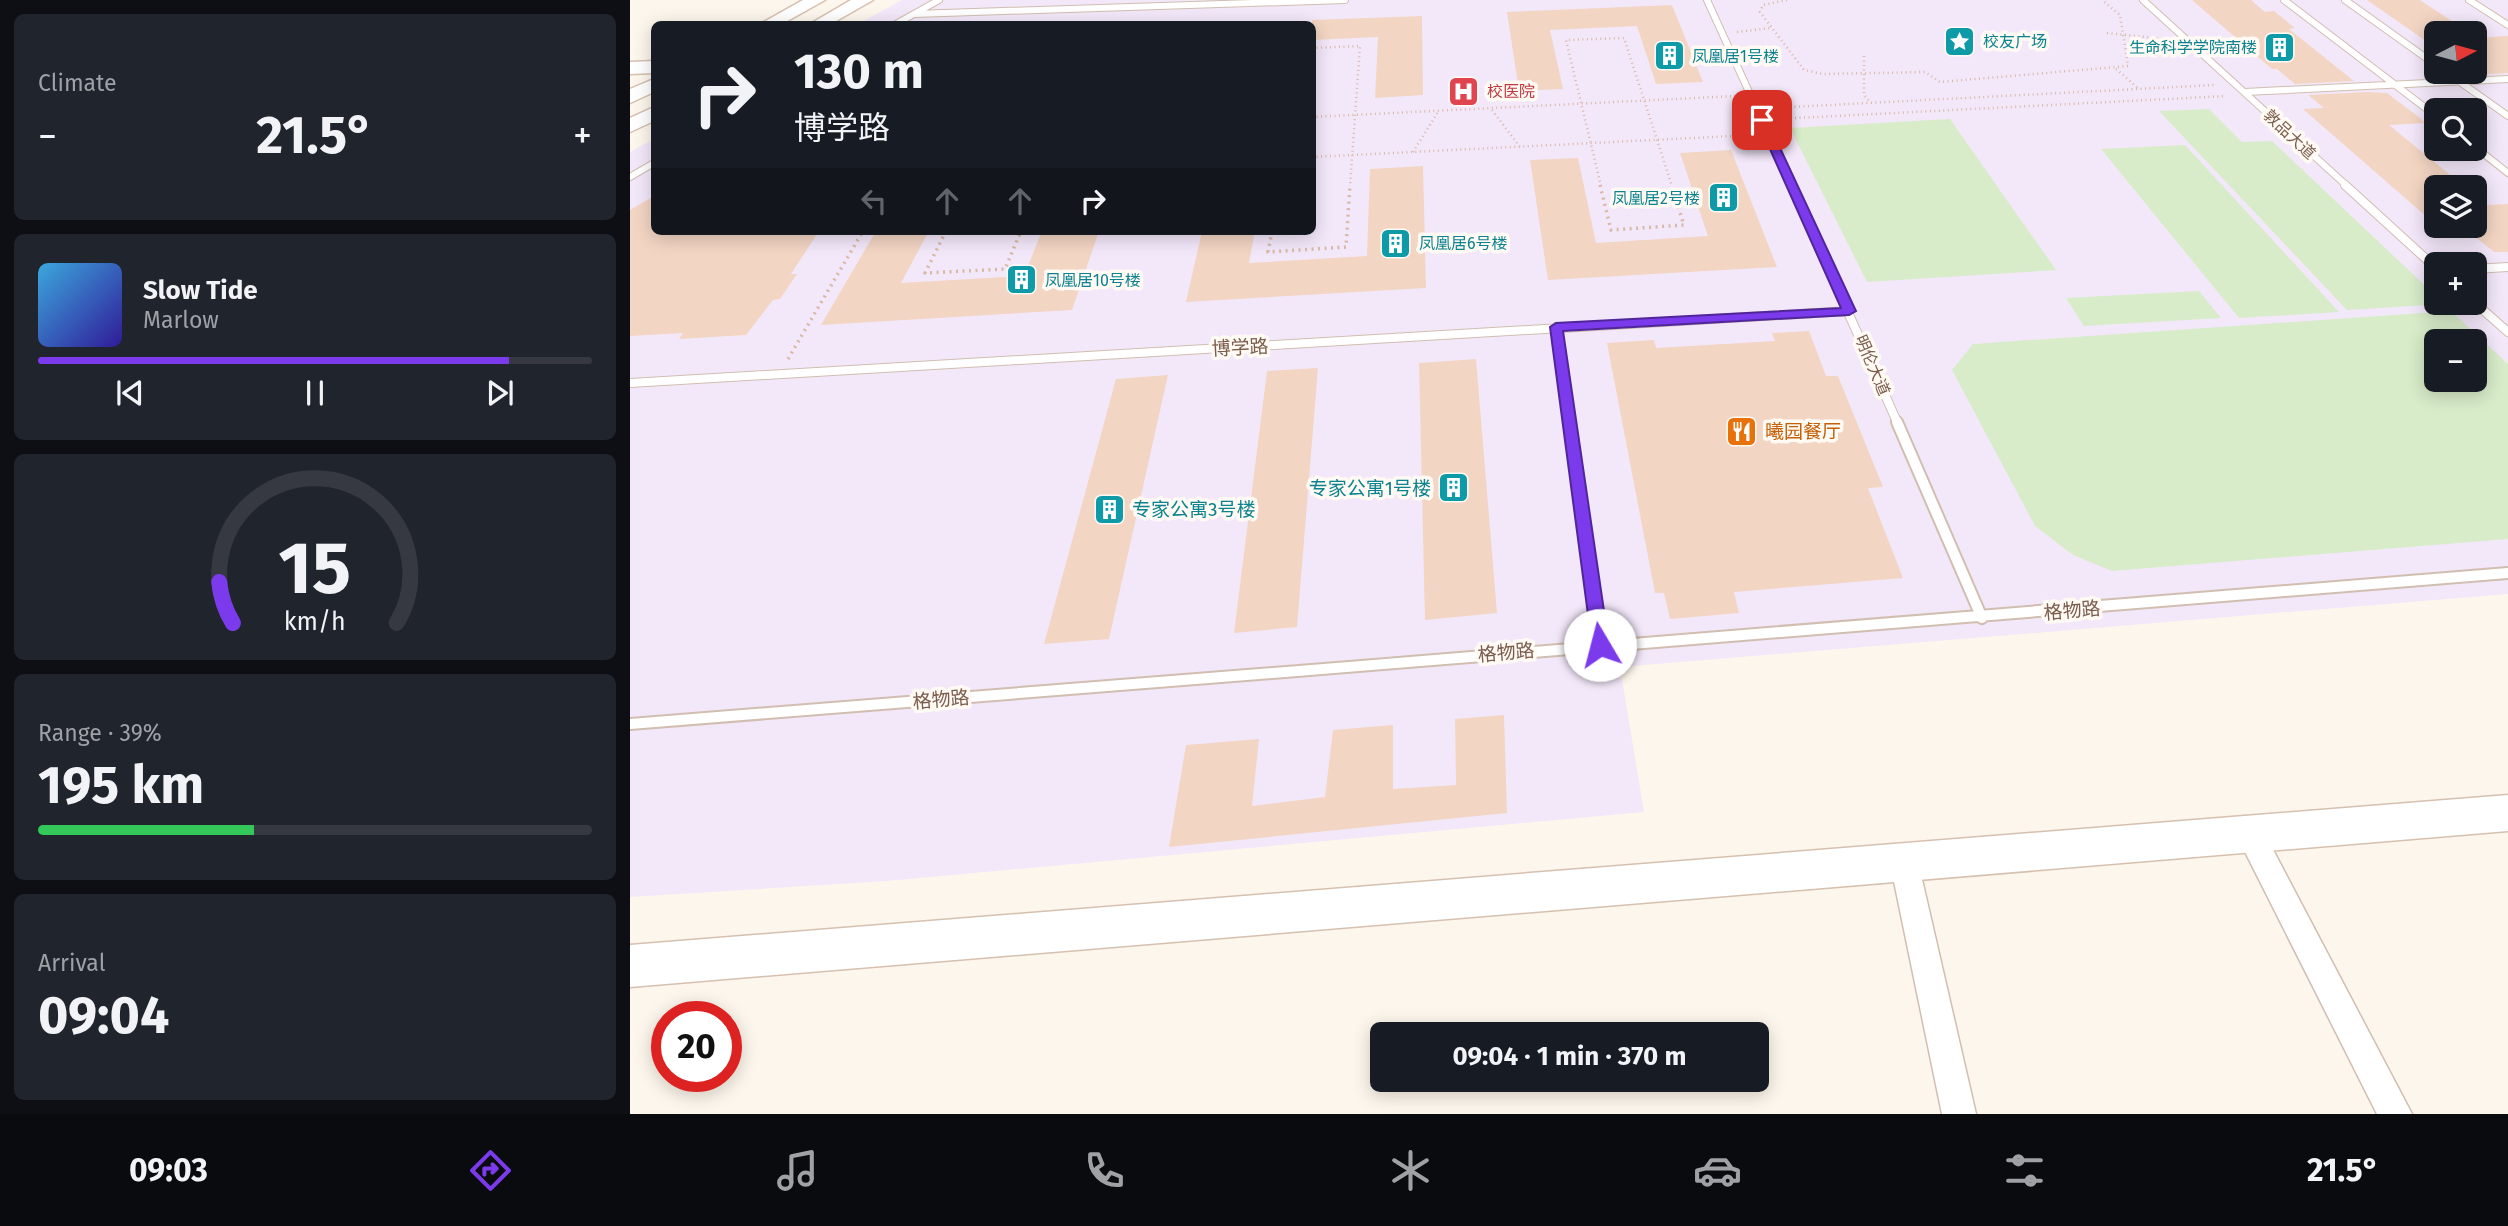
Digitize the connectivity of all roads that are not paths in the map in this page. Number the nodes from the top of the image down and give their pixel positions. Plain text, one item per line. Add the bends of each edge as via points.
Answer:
1 (816, 0) edge
2 (864, 0) edge
3 (939, 0) edge
4 (1345, 0) edge
5 (1707, 0) edge
6 (2143, 0) edge
7 (2284, 0) edge
8 (2345, 0) edge
9 (2469, 0) edge
10 (1271, 1) edge
11 (914, 14) junction
12 (775, 21) edge
13 (825, 21) edge
14 (901, 21) edge
15 (2508, 25) edge
16 (2424, 56) edge
17 (651, 67) edge
18 (630, 68) edge
19 (2508, 79) edge
20 (2487, 80) edge
21 (2424, 84) edge
22 (2462, 84) edge
23 (2395, 85) junction
24 (651, 86) edge
25 (2246, 93) junction
26 (630, 97) edge
27 (2424, 107) edge
28 (651, 115) edge
29 (2508, 116) edge
30 (630, 126) edge
31 (2487, 156) edge
32 (651, 165) edge
33 (2508, 173) edge
34 (630, 177) edge
35 (2424, 257) edge
36 (2508, 267) edge
37 (2487, 268) edge
38 (1849, 311) junction
39 (2487, 313) edge
40 (1556, 327) junction
41 (2508, 332) edge
42 (630, 383) edge
43 (2508, 573) edge
44 (1982, 618) junction
45 (1600, 645) junction
46 (630, 724) edge
47 (2508, 813) edge
48 (2250, 834) junction
49 (1904, 862) junction
50 (630, 966) edge
51 (1959, 1114) edge
52 (2395, 1114) edge

1 - 12 main road
2 - 13 main road
3 - 11 lane
4 - 10 lane
5 - 38 lane, 明伦大道
6 - 25 lane, 敦品大道
7 - 23 lane
8 - 16 lane
9 - 15 lane
10 - 11 lane
11 - 14 lane
17 - 18 main road
19 - 20 lane
21 - 23 lane
22 - 29 lane
23 - 25 lane
23 - 27 lane
24 - 26 main road
25 - 35 lane, 敦品大道
28 - 30 main road
31 - 33 lane
32 - 34 lane
36 - 37 lane
38 - 40 lane, 博学路
38 - 44 lane, 明伦大道
39 - 41 lane
40 - 42 lane, 博学路
40 - 45 lane
43 - 44 lane, 格物路
44 - 45 lane, 格物路
45 - 46 lane, 格物路
47 - 48 main road
48 - 49 main road
48 - 52 street
49 - 50 main road
49 - 51 street

